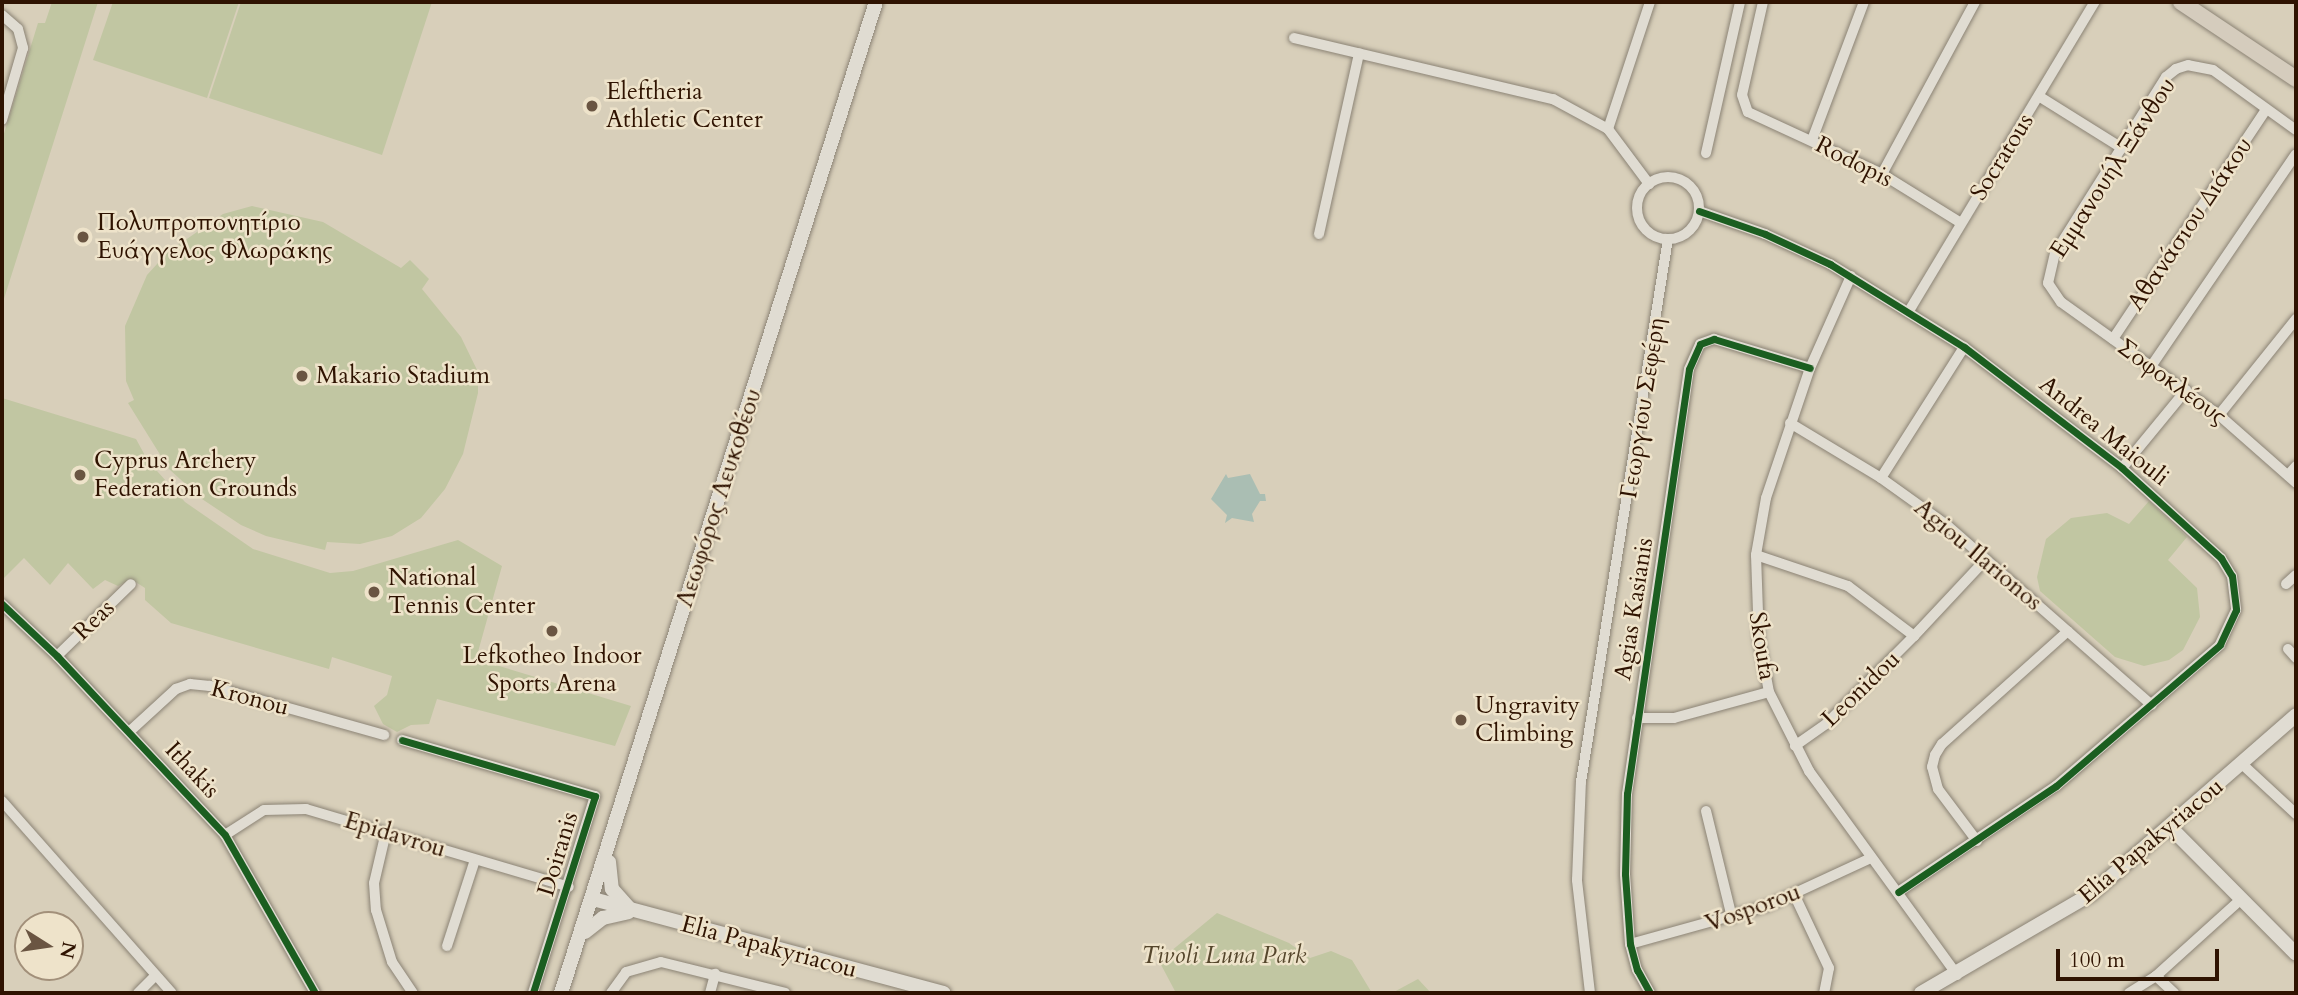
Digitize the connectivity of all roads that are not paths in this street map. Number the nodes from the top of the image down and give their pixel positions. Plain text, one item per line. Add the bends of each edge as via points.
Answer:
1 (876, 2) edge
2 (1650, 2) edge
3 (1740, 2) edge
4 (1763, 2) edge
5 (1864, 2) edge
6 (1975, 2) edge
7 (2095, 2) edge
8 (2181, 2) edge
9 (2, 15) edge
10 (1294, 38) dead end
11 (1359, 53) junction
12 (2296, 79) edge
13 (2040, 97) junction
14 (2266, 110) junction
15 (2, 120) edge
16 (1608, 129) junction
17 (2296, 130) edge
18 (1812, 140) junction
19 (2122, 148) junction
20 (1706, 153) dead end
21 (2296, 155) edge
22 (1882, 174) junction
23 (1649, 184) junction
24 (1699, 211) junction
25 (1961, 223) junction
26 (1320, 234) dead end
27 (1668, 239) junction
28 (1851, 276) junction
29 (2048, 283) joint
30 (1909, 311) junction
31 (2296, 319) edge
32 (2113, 339) junction
33 (1964, 347) junction
34 (2152, 365) junction
35 (1810, 368) junction
36 (2186, 390) junction
37 (2218, 415) junction
38 (1790, 423) junction
39 (2296, 466) edge
40 (2122, 468) junction
41 (2288, 475) junction
42 (1881, 478) junction
43 (2296, 483) edge
44 (1756, 555) junction
45 (1986, 559) junction
46 (2296, 575) edge
47 (131, 584) dead end
48 (2286, 584) dead end
49 (2, 604) edge
50 (2068, 631) junction
51 (1914, 636) junction
52 (2288, 649) dead end
53 (57, 656) junction
54 (2296, 658) edge
55 (1769, 692) junction
56 (2152, 705) junction
57 (2296, 715) edge
58 (1637, 718) junction
59 (129, 732) junction
60 (384, 735) dead end
61 (402, 740) dead end
62 (1795, 746) junction
63 (2242, 764) junction
64 (2, 801) edge
65 (1706, 811) dead end
66 (2296, 814) edge
67 (2171, 828) junction
68 (386, 832) junction
69 (225, 835) junction
70 (1977, 841) junction
71 (609, 850) junction
72 (1871, 858) junction
73 (475, 860) junction
74 (569, 887) junction
75 (1898, 892) junction
76 (1794, 894) junction
77 (593, 899) junction
78 (2240, 900) junction
79 (633, 911) junction
80 (1732, 918) junction
81 (581, 936) junction
82 (1630, 944) junction
83 (447, 946) dead end
84 (2296, 954) edge
85 (715, 974) junction
86 (156, 975) junction
87 (2157, 975) junction
88 (1958, 976) junction
89 (138, 993) edge
90 (172, 993) edge
91 (315, 993) edge
92 (413, 993) edge
93 (533, 993) edge
94 (561, 993) edge
95 (611, 993) edge
96 (710, 993) edge
97 (785, 993) edge
98 (944, 993) edge
99 (1590, 993) edge
100 (1650, 993) edge
101 (1824, 993) edge
102 (1922, 993) edge
103 (2129, 993) edge
104 (2174, 993) edge

1 - 71 main road, Λεωφόρος Λευκοθέου
2 - 16 street
3 - 20 street
4 - 18 street, Rodopis via 1744,83 1744,108 1759,120
5 - 18 street
6 - 22 street
7 - 13 street, Socratous
8 - 12 main road
9 - 15 street via 18,29 23,48
10 - 11 street
11 - 16 street via 1553,99
11 - 26 street
13 - 19 street
13 - 25 street, Socratous
14 - 17 street, Εμμανουήλ Ξάνθου
14 - 19 street, Εμμανουήλ Ξάνθου via 2213,69 2188,65 2166,77
14 - 32 street, Αθανάσιου Διάκου
16 - 23 street
18 - 22 street, Rodopis
19 - 29 street, Εμμανουήλ Ξάνθου via 2054,253
21 - 34 street, Αθανάσιου Διάκου
22 - 25 street, Rodopis
23 - 24 street via 1667,177 1685,182 1696,196
23 - 27 street via 1639,199 1639,218 1650,233
24 - 27 street via 1692,228
24 - 28 street, Andrea Maiouli via 1765,234
25 - 30 street, Socratous
27 - 99 street, Γεωργίου Σεφέρη via 1581,782 1577,880
28 - 30 street, Andrea Maiouli
28 - 35 street, Skoufa
29 - 32 street, Σοφοκλέους via 2061,302
30 - 33 street, Andrea Maiouli
31 - 37 street
32 - 34 street, Σοφοκλέους
33 - 40 street, Andrea Maiouli
33 - 42 street
34 - 36 street, Σοφοκλέους
35 - 38 street, Skoufa
35 - 58 street, Agias Kasianis via 1722,340 1703,341 1696,349 1689,369
36 - 37 street, Σοφοκλέους
36 - 40 street
37 - 41 street, Σοφοκλέους
38 - 42 street, Agiou Ilarionos
38 - 44 street, Skoufa via 1769,487
39 - 41 street
40 - 56 street, Andrea Maiouli via 2221,558 2235,587 2233,621 2220,645
41 - 43 street, Σοφοκλέους
42 - 45 street, Agiou Ilarionos
44 - 51 street, Leonidou via 1848,586
44 - 55 street, Skoufa via 1756,620
45 - 50 street, Agiou Ilarionos
45 - 51 street
46 - 48 street
47 - 53 street, Reas
49 - 53 street, Ithakis
50 - 56 street, Agiou Ilarionos
50 - 70 street via 1935,755 1932,767 1938,789
51 - 62 street, Leonidou via 1826,724
52 - 54 street
53 - 59 street, Ithakis
55 - 58 street via 1685,716
55 - 62 street, Skoufa
56 - 70 street, Andrea Maiouli via 2056,786
57 - 63 main road, Elia Papakyriacou
58 - 82 street, Agias Kasianis via 1625,840
59 - 60 street, Kronou via 176,688 190,684 210,685
59 - 69 street, Ithakis
61 - 74 street, Doiranis via 596,796
62 - 72 street, Skoufa
63 - 66 street
63 - 67 main road, Elia Papakyriacou
64 - 86 street
65 - 80 street
67 - 78 main road
67 - 88 main road, Elia Papakyriacou via 2091,894
68 - 69 street, Epidavrou via 313,810 280,807 264,810
68 - 73 street, Epidavrou
68 - 92 street via 374,883 376,910 392,962
69 - 91 street, Ithakis
70 - 75 street, Andrea Maiouli
71 - 77 main road, Λεωφόρος Λευκοθέου
71 - 79 main road via 612,888
72 - 75 street, Skoufa
72 - 76 street, Vosporou
73 - 74 street, Epidavrou
73 - 83 street
74 - 93 street, Doiranis
75 - 88 street, Skoufa
76 - 80 street, Vosporou
76 - 101 street via 1829,968
77 - 79 main road, Elia Papakyriacou
77 - 81 main road, Λεωφόρος Λευκοθέου
78 - 84 main road
78 - 87 street
79 - 81 main road via 603,918
79 - 98 main road, Elia Papakyriacou
80 - 82 street, Vosporou
81 - 94 main road, Λεωφόρος Λευκοθέου
82 - 100 street, Agias Kasianis
85 - 95 street via 650,962 626,972
85 - 96 street
85 - 97 street
86 - 89 street
86 - 90 street
87 - 103 street
87 - 104 street
88 - 102 main road, Elia Papakyriacou

